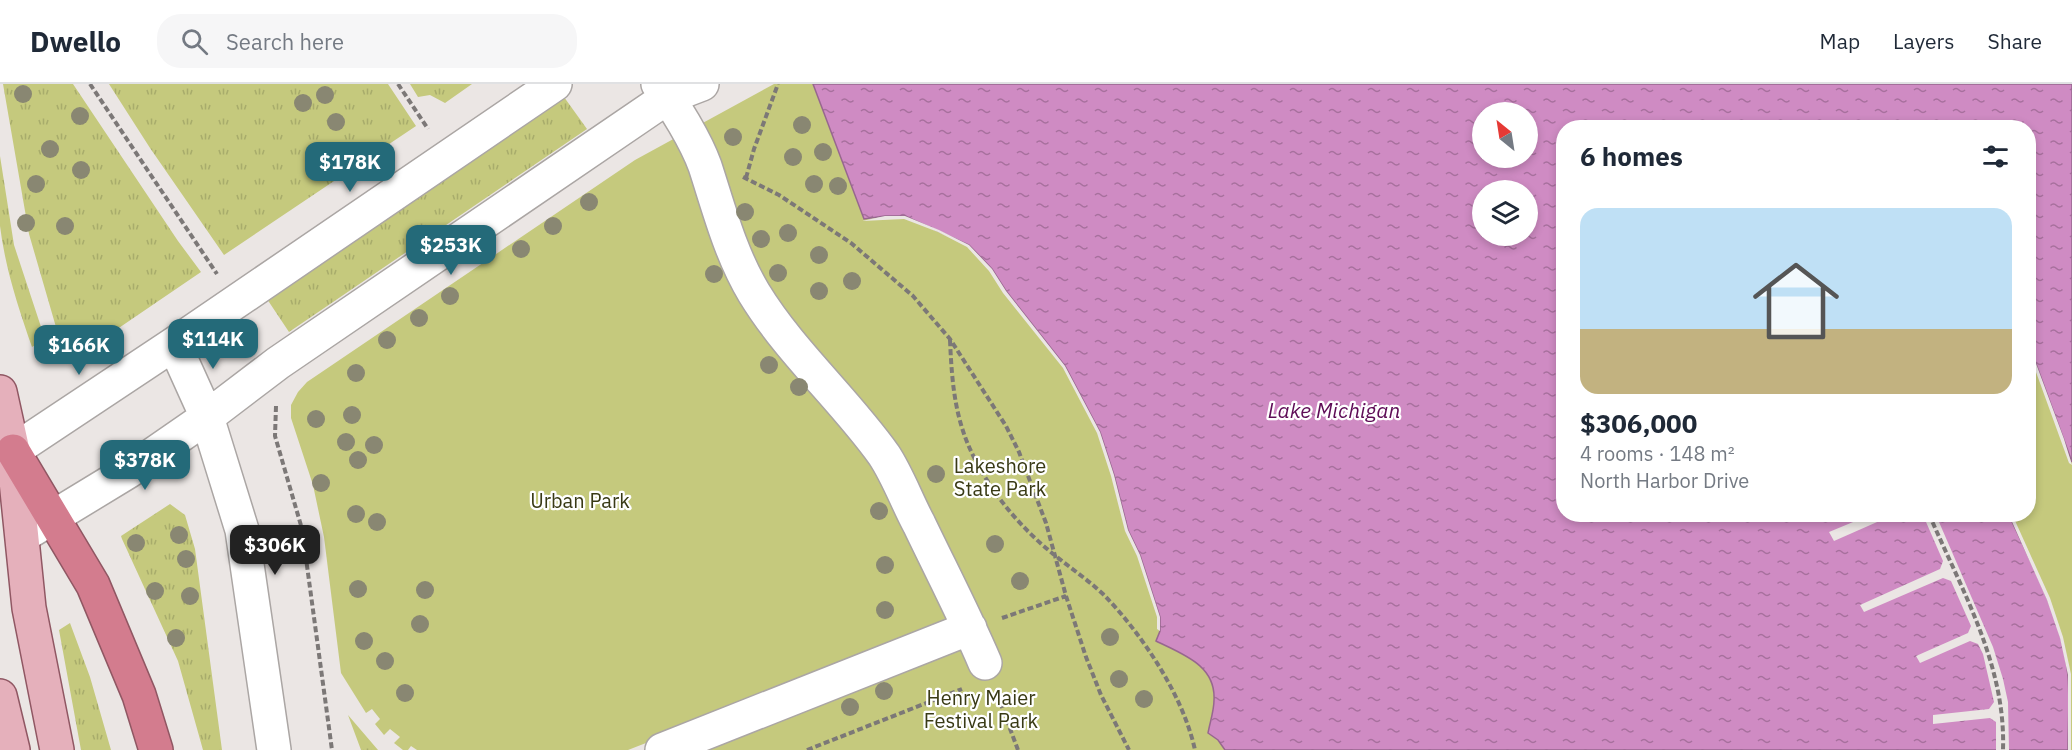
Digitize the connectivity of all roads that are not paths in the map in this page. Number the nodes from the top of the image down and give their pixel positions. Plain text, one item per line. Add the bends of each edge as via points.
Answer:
1 (555, 84) edge
2 (702, 84) edge
3 (663, 90) edge
4 (174, 344) junction
5 (0, 392) edge
6 (207, 417) junction
7 (6, 456) edge
8 (53, 517) junction
9 (10, 543) edge
10 (970, 628) junction
11 (988, 670) road end
12 (0, 696) edge
13 (715, 741) edge
14 (13, 750) edge
15 (57, 750) edge
16 (156, 750) edge
17 (274, 750) edge
18 (662, 750) edge

1 - 4 street
2 - 3 street
3 - 6 street
3 - 10 street via 704,164 721,221 753,292 886,458
4 - 6 street
4 - 7 street
5 - 7 main road
6 - 8 street
6 - 17 street via 242,530
7 - 8 highway
7 - 9 main road
8 - 9 street
8 - 16 highway via 93,585 139,695
9 - 15 main road via 29,608
10 - 11 street
10 - 13 street
12 - 14 main road
13 - 18 street

